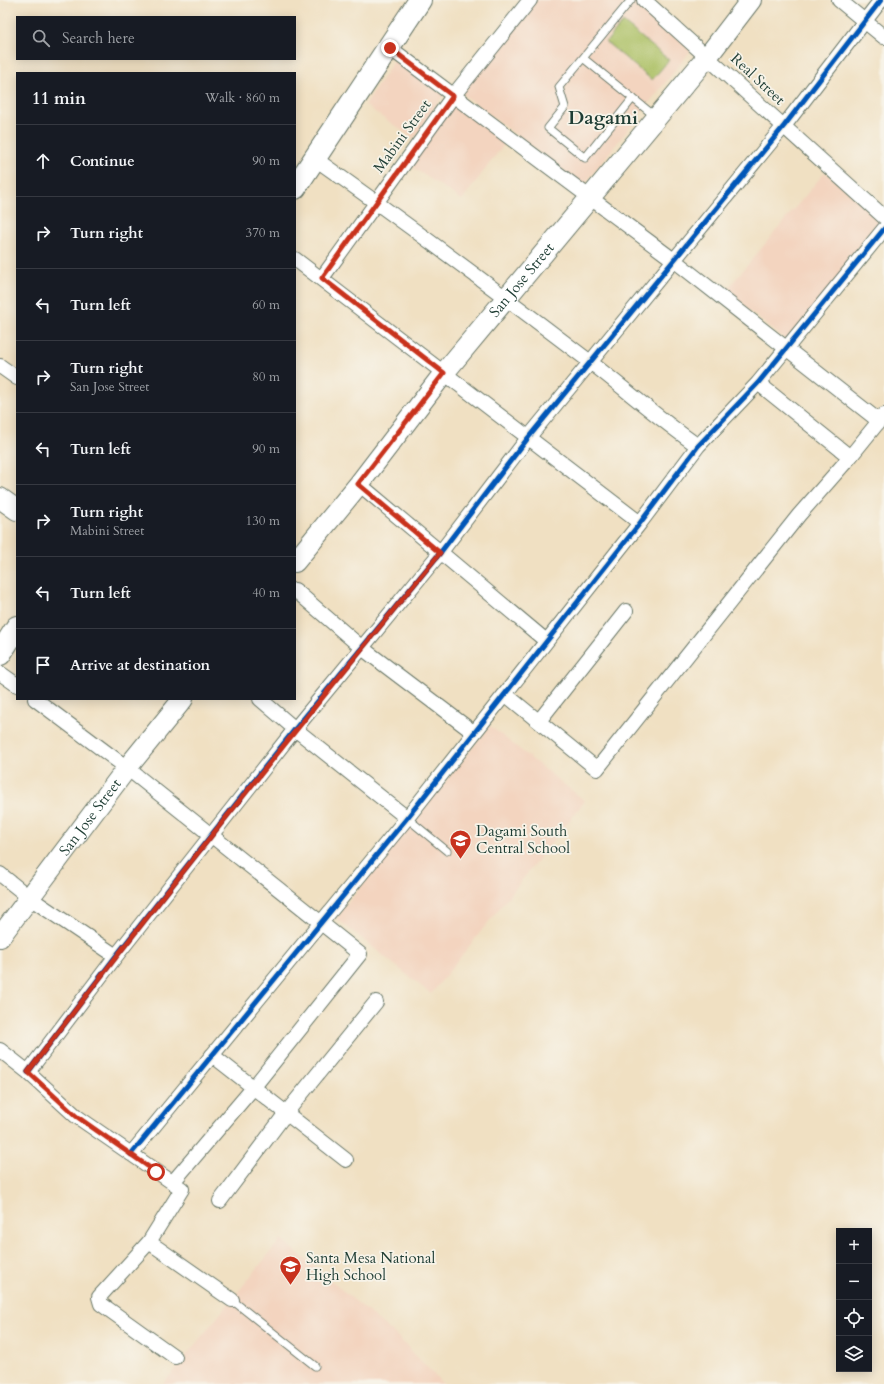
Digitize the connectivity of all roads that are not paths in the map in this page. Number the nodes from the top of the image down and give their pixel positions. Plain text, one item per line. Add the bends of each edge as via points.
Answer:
1 (420, 0) edge
2 (530, 0) edge
3 (631, 0) edge
4 (644, 0) edge
5 (751, 0) edge
6 (839, 0) edge
7 (882, 0) edge
8 (865, 21) junction
9 (884, 37) edge
10 (390, 48) junction
11 (708, 56) junction
12 (583, 58) junction
13 (453, 96) junction
14 (633, 98) junction
15 (656, 118) junction
16 (784, 126) junction
17 (314, 158) junction
18 (296, 186) edge
19 (589, 196) junction
20 (375, 202) junction
21 (884, 217) edge
22 (884, 229) edge
23 (296, 259) edge
24 (674, 261) junction
25 (322, 278) junction
26 (507, 298) junction
27 (786, 348) junction
28 (590, 361) junction
29 (0, 366) edge
30 (444, 373) junction
31 (16, 377) edge
32 (758, 383) junction
33 (882, 418) edge
34 (528, 438) junction
35 (698, 446) junction
36 (850, 457) junction
37 (358, 484) junction
38 (0, 498) edge
39 (16, 509) edge
40 (640, 523) junction
41 (440, 553) junction
42 (296, 561) edge
43 (296, 591) edge
44 (626, 611) dead end
45 (16, 629) edge
46 (545, 640) junction
47 (362, 648) junction
48 (0, 654) edge
49 (0, 673) edge
50 (16, 684) edge
51 (505, 694) junction
52 (36, 700) edge
53 (182, 700) edge
54 (261, 700) edge
55 (539, 721) junction
56 (295, 729) junction
57 (473, 732) junction
58 (127, 768) junction
59 (407, 818) junction
60 (212, 837) junction
61 (447, 851) dead end
62 (0, 874) edge
63 (30, 898) junction
64 (320, 922) junction
65 (0, 937) edge
66 (116, 956) junction
67 (376, 1002) dead end
68 (0, 1050) edge
69 (212, 1055) junction
70 (28, 1072) junction
71 (253, 1088) junction
72 (286, 1113) junction
73 (131, 1154) junction
74 (346, 1160) dead end
75 (173, 1182) junction
76 (220, 1201) dead end
77 (149, 1242) junction
78 (232, 1300) joint
79 (175, 1357) dead end
80 (315, 1366) dead end

1 - 10 main road
2 - 13 street, Mabini Street
3 - 12 lane
4 - 11 street, Real Street
5 - 11 street, San Jose Street
6 - 8 street
7 - 8 street
8 - 9 street
8 - 16 street
10 - 13 street
10 - 17 main road
11 - 15 street, San Jose Street
11 - 16 street, Real Street
12 - 14 lane
12 - 14 lane via 560,86 565,107 548,128 585,158
13 - 19 street
13 - 20 street, Mabini Street
14 - 15 lane
15 - 19 street, San Jose Street
16 - 21 street, Real Street
16 - 24 street
17 - 18 main road
17 - 20 street
19 - 24 street
19 - 26 street, San Jose Street
20 - 25 street, Mabini Street
20 - 26 street
22 - 27 street
23 - 25 street
24 - 27 street
24 - 28 street
25 - 30 street
26 - 28 street
26 - 30 street, San Jose Street
27 - 32 street
27 - 33 street
28 - 34 street
28 - 35 street via 669,426
29 - 31 street
30 - 34 street
30 - 37 street, San Jose Street
32 - 35 street
32 - 36 street
33 - 36 street
34 - 40 street
34 - 41 street
35 - 40 street
36 - 55 street via 799,515 597,769
37 - 41 street
37 - 42 street, San Jose Street
38 - 39 street
40 - 46 street
41 - 46 street
41 - 47 street
43 - 47 street
44 - 55 street
45 - 48 main road
46 - 51 street
47 - 56 street
47 - 57 street
49 - 50 street
51 - 55 street
51 - 57 street
52 - 58 street
53 - 58 street, San Jose Street
54 - 56 street
56 - 59 street
56 - 60 street
57 - 59 street
58 - 60 street
58 - 63 street, San Jose Street
59 - 61 lane
59 - 64 street
60 - 64 street
60 - 66 street
62 - 63 street
63 - 65 street, San Jose Street
63 - 66 street
64 - 69 street
64 - 71 street via 360,954
66 - 70 street
67 - 72 street
68 - 70 street
69 - 71 street
69 - 73 street
70 - 73 street via 76,1116
71 - 72 street
71 - 75 street
72 - 74 street
72 - 76 street
73 - 75 street
75 - 77 street via 182,1189 182,1193
77 - 78 street
77 - 79 street via 99,1297 101,1304
78 - 80 lane

